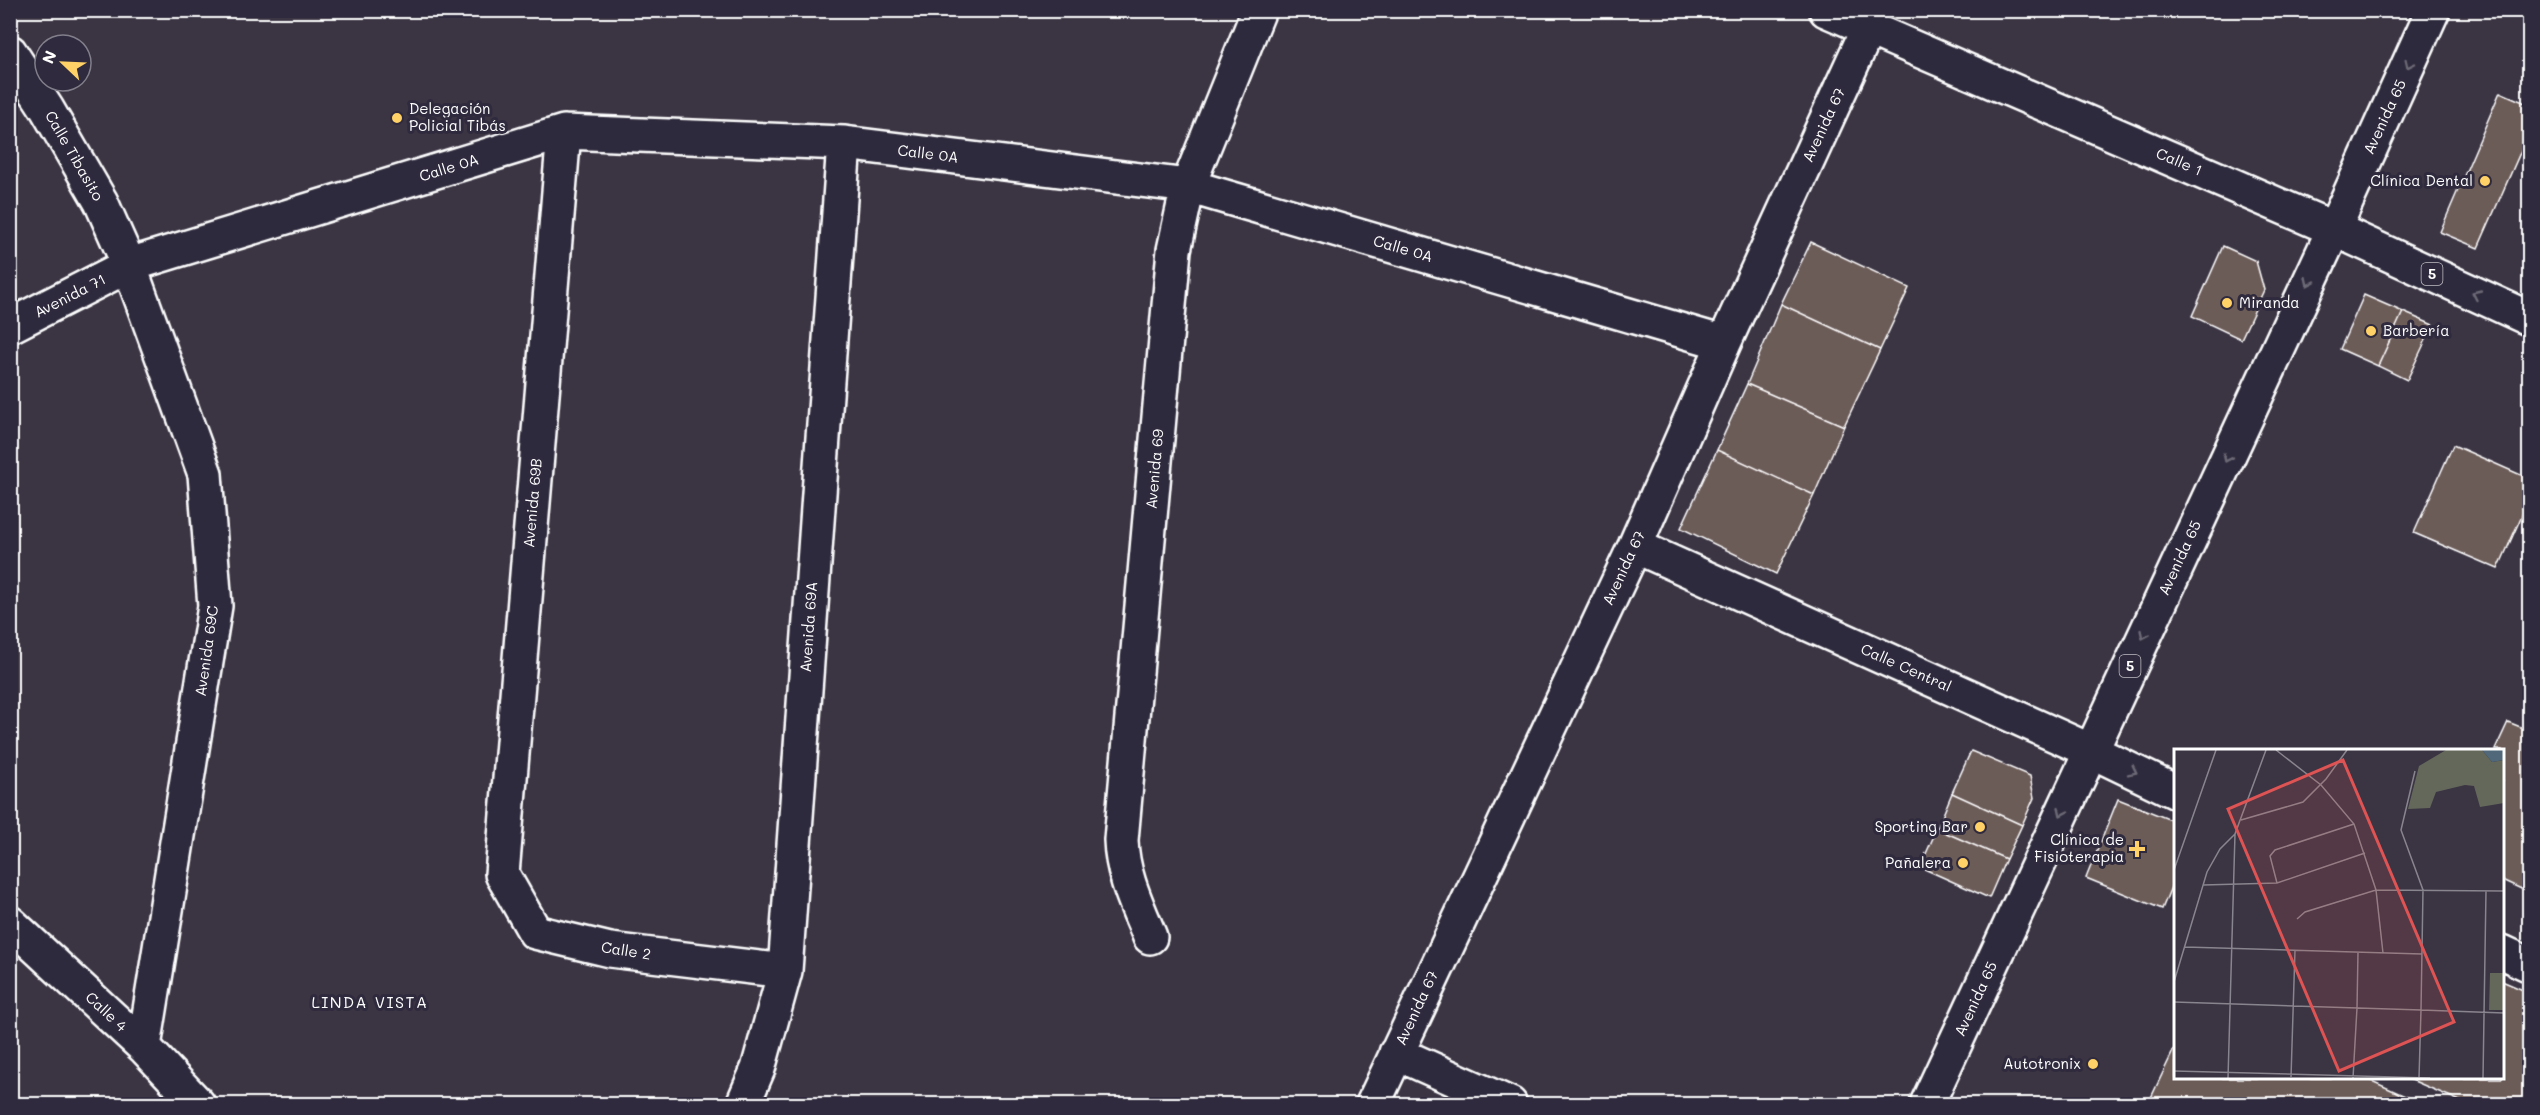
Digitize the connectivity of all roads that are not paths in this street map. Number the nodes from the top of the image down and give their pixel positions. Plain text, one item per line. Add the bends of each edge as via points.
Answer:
1 (1259, 10) edge
2 (1826, 10) edge
3 (2433, 10) edge
4 (1868, 29) junction
5 (10, 52) edge
6 (564, 132) junction
7 (844, 143) junction
8 (1188, 186) junction
9 (2334, 229) junction
10 (129, 265) junction
11 (2529, 319) edge
12 (10, 326) edge
13 (1724, 343) junction
14 (1635, 546) junction
15 (2091, 751) junction
16 (2174, 792) edge
17 (502, 874) joint
18 (10, 923) edge
19 (1150, 937) dead end
20 (2504, 953) edge
21 (2529, 965) edge
22 (785, 971) junction
23 (144, 1047) junction
24 (1396, 1053) junction
25 (198, 1104) edge
26 (743, 1104) edge
27 (1373, 1104) edge
28 (1510, 1104) edge
29 (1927, 1104) edge

1 - 8 street, Avenida 69
2 - 4 street, Calle 1
3 -> 9 street, Avenida 65
4 - 9 street, Calle 1
4 - 13 street, Avenida 67
5 - 10 street, Calle Tibasito via 101,202
6 - 7 street, Calle 0A
6 - 10 street, Calle 0A
6 - 17 street, Avenida 69B
7 - 8 street, Calle 0A
7 - 22 street, Avenida 69A
8 - 13 street, Calle 0A
8 - 19 street, Avenida 69 via 1174,249 1121,840 1126,878
11 -> 9 street, Calle 1 / 5
9 -> 15 street, Avenida 65 / 5
10 - 12 street, Avenida 71
10 - 23 street, Avenida 69C via 205,474 215,606
13 - 14 street, Avenida 67
14 - 15 street, Calle Central
14 - 24 street, Avenida 67
15 -> 16 street, Calle Central
15 -> 29 street, Avenida 65 / 5
17 - 22 street, Calle 2 via 535,932 610,950
18 - 23 street, Calle 4
20 - 21 street
22 - 26 street, Avenida 69A via 758,1069
23 - 25 street, Calle 4
24 - 27 street, Avenida 67
24 - 28 street

